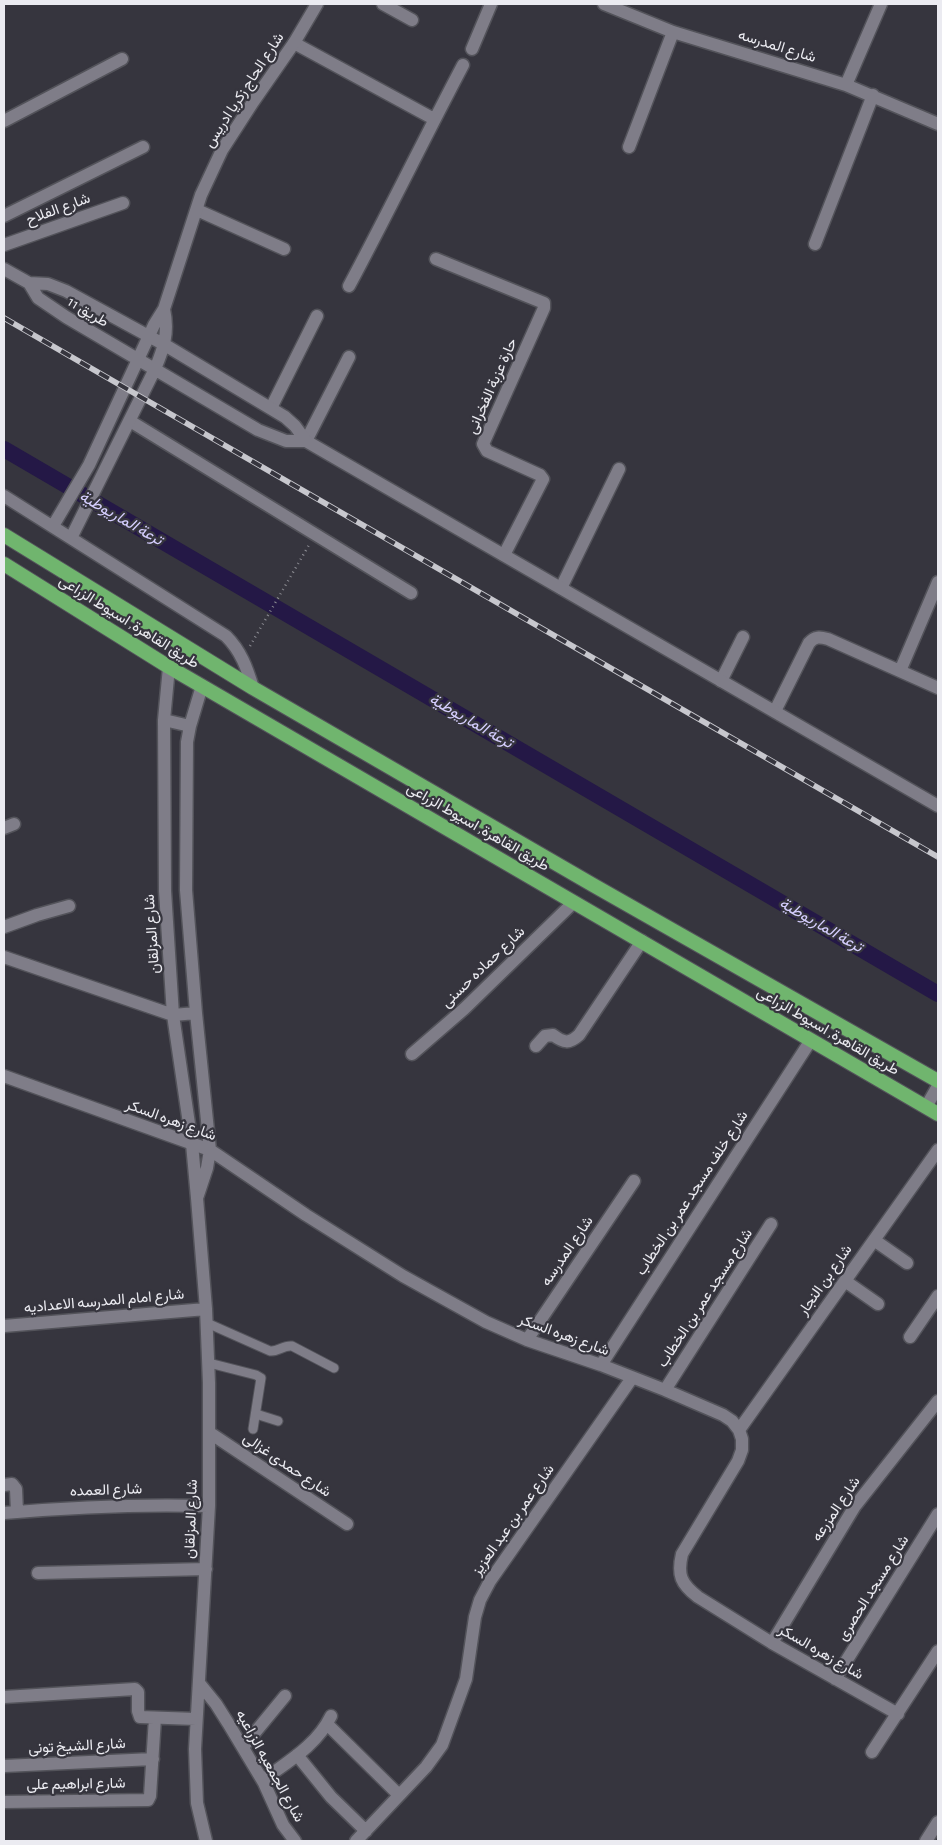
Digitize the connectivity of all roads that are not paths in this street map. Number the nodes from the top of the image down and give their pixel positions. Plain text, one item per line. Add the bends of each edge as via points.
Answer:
1 (317, 4) edge
2 (491, 4) edge
3 (604, 4) edge
4 (881, 4) edge
5 (386, 5) edge
6 (412, 20) dead end
7 (673, 32) junction
8 (294, 43) junction
9 (472, 49) dead end
10 (122, 59) dead end
11 (463, 65) dead end
12 (846, 85) junction
13 (873, 95) junction
14 (434, 119) junction
15 (4, 121) edge
16 (938, 124) edge
17 (629, 147) dead end
18 (143, 148) dead end
19 (123, 203) dead end
20 (197, 210) junction
21 (4, 216) edge
22 (815, 244) dead end
23 (4, 245) edge
24 (284, 249) dead end
25 (436, 259) dead end
26 (4, 269) edge
27 (29, 283) junction
28 (349, 286) dead end
29 (164, 309) junction
30 (317, 316) dead end
31 (149, 336) junction
32 (165, 345) junction
33 (349, 357) dead end
34 (138, 360) junction
35 (155, 369) junction
36 (271, 408) junction
37 (130, 421) junction
38 (306, 441) junction
39 (619, 469) dead end
40 (4, 496) edge
41 (53, 526) junction
42 (4, 535) edge
43 (71, 538) junction
44 (504, 556) junction
45 (4, 564) edge
46 (938, 582) edge
47 (561, 588) junction
48 (411, 593) dead end
49 (743, 637) dead end
50 (169, 667) junction
51 (900, 670) junction
52 (722, 681) junction
53 (202, 686) junction
54 (253, 688) junction
55 (938, 688) edge
56 (245, 710) junction
57 (775, 711) junction
58 (164, 720) junction
59 (190, 726) junction
60 (938, 806) edge
61 (186, 890) junction
62 (165, 891) junction
63 (574, 902) junction
64 (69, 906) dead end
65 (4, 927) edge
66 (642, 941) junction
67 (4, 957) edge
68 (196, 1013) junction
69 (173, 1015) junction
70 (811, 1040) junction
71 (536, 1046) dead end
72 (412, 1054) dead end
73 (4, 1076) edge
74 (938, 1081) edge
75 (938, 1086) edge
76 (926, 1107) junction
77 (938, 1114) edge
78 (192, 1144) junction
79 (210, 1150) junction
80 (938, 1150) edge
81 (634, 1181) dead end
82 (197, 1198) junction
83 (771, 1224) dead end
84 (874, 1240) junction
85 (907, 1262) dead end
86 (845, 1281) junction
87 (938, 1296) edge
88 (878, 1304) dead end
89 (206, 1309) junction
90 (207, 1323) junction
91 (4, 1326) edge
92 (910, 1337) dead end
93 (527, 1340) junction
94 (208, 1363) junction
95 (601, 1365) junction
96 (334, 1368) dead end
97 (632, 1378) junction
98 (665, 1390) junction
99 (938, 1401) edge
100 (256, 1414) junction
101 (934, 1417) edge
102 (278, 1421) dead end
103 (253, 1429) dead end
104 (739, 1430) junction
105 (210, 1433) junction
106 (4, 1485) edge
107 (209, 1506) junction
108 (10, 1512) edge
109 (938, 1514) edge
110 (347, 1524) dead end
111 (206, 1569) junction
112 (38, 1573) dead end
113 (772, 1643) junction
114 (938, 1651) edge
115 (835, 1679) junction
116 (199, 1683) junction
117 (285, 1696) dead end
118 (4, 1697) edge
119 (898, 1714) junction
120 (155, 1718) junction
121 (196, 1719) junction
122 (243, 1747) junction
123 (872, 1752) dead end
124 (297, 1755) junction
125 (153, 1759) junction
126 (4, 1766) edge
127 (263, 1780) junction
128 (400, 1795) junction
129 (4, 1802) edge
130 (938, 1822) edge
131 (366, 1831) junction
132 (929, 1840) edge
133 (206, 1841) edge
134 (295, 1841) edge
135 (356, 1841) edge

1 - 8 street, شارع الحاج زكريا ادريس
2 - 9 street
3 - 7 street, شارع المدرسه
4 - 12 street
5 - 6 street
7 - 12 street, شارع المدرسه
7 - 17 street
8 - 14 street
8 - 20 street, شارع الحاج زكريا ادريس via 222,150
10 - 15 street
11 - 14 street
12 - 13 street, شارع المدرسه
13 - 16 street, شارع المدرسه
13 - 22 street
14 - 28 street
18 - 21 street
19 - 23 street, شارع الفلاح
20 - 24 street
20 - 29 street, شارع الحاج زكريا ادريس
25 - 44 street, حارة عزبة الفخرانى via 544,303 483,444 486,451 543,478
26 - 27 street, طريق 11
27 - 31 street, طريق 11 via 48,284 66,291
27 - 34 street, طريق 11 via 38,298 51,308
29 - 31 street, شارع الحاج زكريا ادريس
29 - 32 street, شارع الحاج زكريا ادريس
30 - 36 street
31 - 32 street, طريق 11
31 - 34 street, شارع الحاج زكريا ادريس
32 - 35 street, شارع الحاج زكريا ادريس
32 - 36 street, طريق 11
33 - 38 street
34 - 35 street, طريق 11
34 - 41 street, شارع الحاج زكريا ادريس via 89,465
35 - 37 street, شارع الحاج زكريا ادريس
35 - 38 street, طريق 11 via 264,433 286,440
36 - 38 street, طريق 11 via 295,426
37 - 43 street, شارع الحاج زكريا ادريس
37 - 48 street
38 - 44 street
39 - 47 street
40 - 41 street
41 - 43 street
42 - 54 highway, طريق القاهرة, اسيوط الزراعى
43 - 54 street via 226,636 243,658
44 - 47 street
45 - 50 highway, طريق القاهرة, اسيوط الزراعى
46 - 51 street
47 - 52 street
49 - 52 street
50 - 53 highway, طريق القاهرة, اسيوط الزراعى
50 - 58 street, شارع المزلقان
51 - 55 street
51 - 57 street via 818,637 813,639
52 - 57 street
53 - 56 highway, طريق القاهرة, اسيوط الزراعى
53 - 59 street, شارع المزلقان
54 - 56 highway
54 - 74 highway, طريق القاهرة, اسيوط الزراعى
56 - 63 highway, طريق القاهرة, اسيوط الزراعى
57 - 60 street
58 - 59 street
58 - 62 street, شارع المزلقان
59 - 61 street, شارع المزلقان via 186,757
61 - 62 street
61 - 68 street, شارع المزلقان
62 - 69 street, شارع المزلقان
63 - 66 highway, طريق القاهرة, اسيوط الزراعى
63 - 72 street, شارع حماده حسنى via 464,1009
64 - 65 street
66 - 70 highway, طريق القاهرة, اسيوط الزراعى
66 - 71 street via 579,1035 571,1042 562,1042 553,1035 545,1036
67 - 69 street
68 - 69 street
68 - 79 street, شارع المزلقان
69 - 78 street, شارع المزلقان
70 - 76 highway, طريق القاهرة, اسيوط الزراعى
70 - 95 street, شارع خلف مسجد عمر بن الخطاب
73 - 78 street, شارع زهره السكر
75 - 76 street
76 - 77 highway, طريق القاهرة, اسيوط الزراعى
78 - 79 street, شارع زهره السكر
78 - 82 street, شارع المزلقان
79 - 82 street, شارع المزلقان
79 - 93 street, شارع زهره السكر via 403,1276 486,1322
80 - 84 street, شارع بن النجار
81 - 93 street, شارع المدرسه
82 - 89 street, شارع المزلقان
83 - 98 street, شارع مسجد عمر بن الخطاب
84 - 85 street
84 - 86 street, شارع بن النجار
86 - 88 street
86 - 104 street, شارع بن النجار
87 - 92 street
89 - 90 street, شارع المزلقان
89 - 91 street, شارع امام المدرسه الاعداديه
90 - 94 street, شارع المزلقان
90 - 96 lane via 270,1350 292,1346
93 - 95 street, شارع زهره السكر
94 - 100 lane via 261,1378
94 - 105 street, شارع المزلقان
95 - 97 street, شارع زهره السكر
97 - 98 street, شارع زهره السكر
97 - 128 street, شارع عمر بن عبد العزيز via 490,1581 475,1617 466,1679 442,1745
98 - 104 street, شارع زهره السكر via 723,1415
99 - 101 street, شارع المزرعه
100 - 102 lane
100 - 103 lane
101 - 113 street, شارع المزرعه via 859,1500
104 - 113 street, شارع زهره السكر via 742,1450 738,1461 682,1554 679,1567 681,1579 688,1590
105 - 107 street, شارع المزلقان
105 - 110 street, شارع حمدى غزالى
106 - 108 street via 12,1484 16,1489
107 - 108 street, شارع العمده via 152,1505
107 - 111 street, شارع المزلقان
109 - 115 street, شارع مسجد الحصرى
111 - 112 street
111 - 116 street, شارع المزلقان
113 - 115 street, شارع زهره السكر
114 - 119 street
115 - 119 street, شارع زهره السكر
116 - 121 street, شارع المزلقان
116 - 122 street, شارع الجمعيه الزراعيه
117 - 122 street
118 - 120 street via 135,1689 140,1716
119 - 123 street
120 - 121 street
120 - 125 street
121 - 133 street, شارع المزلقان via 197,1803
122 - 127 street, شارع الجمعيه الزراعيه
124 - 127 street
124 - 128 street via 310,1745 329,1720
124 - 131 street via 331,1797
125 - 126 street, شارع الشيخ تونى
125 - 129 street, شارع ابراهيم على via 148,1800
127 - 134 street, شارع الجمعيه الزراعيه via 283,1825
128 - 131 street, شارع عمر بن عبد العزيز
130 - 132 street
131 - 135 street, شارع عمر بن عبد العزيز

